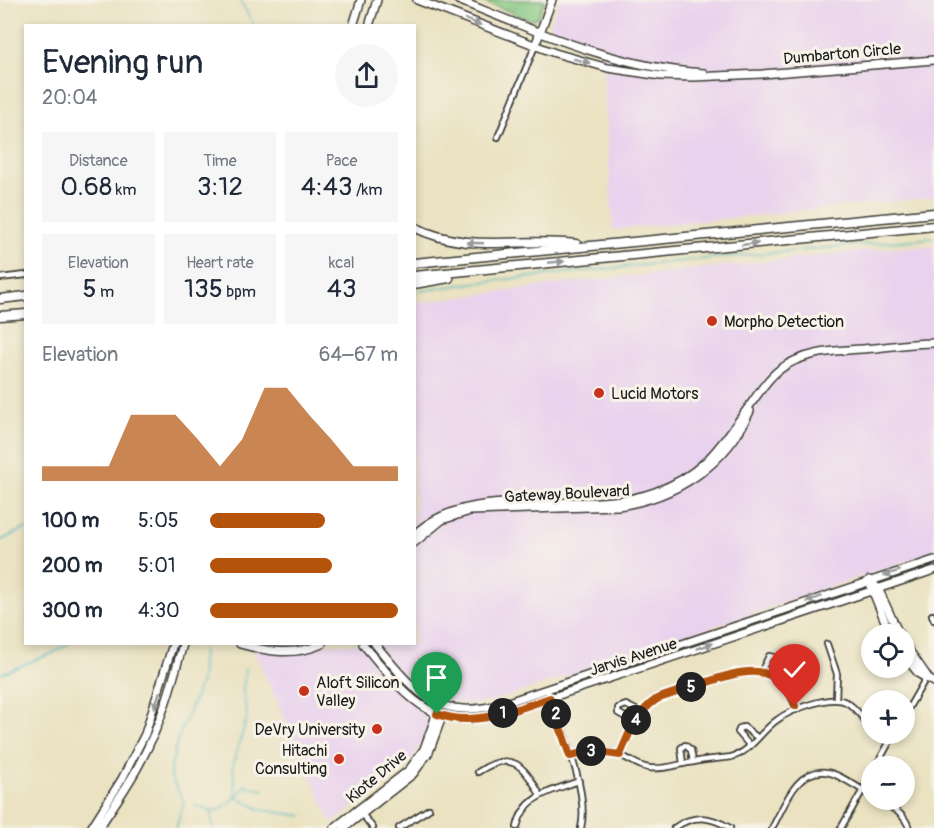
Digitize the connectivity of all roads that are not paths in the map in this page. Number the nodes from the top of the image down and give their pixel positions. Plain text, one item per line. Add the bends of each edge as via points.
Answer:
1 (361, 0) edge
2 (372, 0) edge
3 (377, 0) edge
4 (407, 0) edge
5 (417, 0) edge
6 (458, 0) edge
7 (552, 0) edge
8 (433, 7) junction
9 (354, 24) edge
10 (367, 24) edge
11 (368, 24) edge
12 (539, 32) junction
13 (535, 46) junction
14 (934, 60) edge
15 (752, 74) junction
16 (498, 137) dead end
17 (934, 211) edge
18 (934, 226) edge
19 (416, 228) edge
20 (576, 244) junction
21 (416, 261) edge
22 (416, 261) edge
23 (523, 266) junction
24 (24, 275) edge
25 (416, 276) edge
26 (0, 279) edge
27 (416, 284) edge
28 (24, 296) edge
29 (0, 299) edge
30 (24, 302) edge
31 (0, 304) edge
32 (24, 316) edge
33 (0, 317) edge
34 (934, 343) edge
35 (756, 397) junction
36 (416, 533) edge
37 (416, 541) edge
38 (934, 560) edge
39 (934, 570) edge
40 (869, 580) junction
41 (875, 589) junction
42 (887, 624) edge
43 (894, 624) edge
44 (827, 644) dead end
45 (173, 645) edge
46 (183, 645) edge
47 (244, 645) edge
48 (320, 645) edge
49 (364, 645) edge
50 (376, 645) edge
51 (915, 659) edge
52 (915, 669) edge
53 (761, 672) junction
54 (770, 676) junction
55 (927, 676) junction
56 (934, 682) edge
57 (547, 689) junction
58 (915, 697) edge
59 (550, 698) junction
60 (836, 699) junction
61 (443, 706) junction
62 (796, 710) junction
63 (640, 712) junction
64 (440, 715) junction
65 (861, 716) edge
66 (634, 722) junction
67 (758, 738) junction
68 (750, 746) junction
69 (620, 755) junction
70 (570, 756) junction
71 (693, 762) junction
72 (684, 764) junction
73 (478, 772) dead end
74 (579, 781) junction
75 (861, 790) edge
76 (861, 793) edge
77 (540, 795) junction
78 (429, 809) dead end
79 (894, 810) edge
80 (360, 812) junction
81 (517, 827) edge
82 (91, 828) edge
83 (99, 828) edge
84 (334, 828) edge
85 (344, 828) edge
86 (373, 828) edge
87 (399, 828) edge
88 (581, 828) edge
89 (674, 828) edge
90 (730, 828) edge
91 (772, 828) edge
92 (842, 828) edge
93 (909, 828) edge

1 - 9 street
2 - 10 street
3 - 11 street
4 - 8 street
5 - 8 street, Dumbarton Circle
6 - 12 street, Dumbarton Circle
7 - 12 street
8 -> 13 street, Dumbarton Circle
12 - 13 street
12 - 15 street, Dumbarton Circle via 633,63 689,72
13 -> 15 street, Dumbarton Circle via 633,72 693,77
13 - 16 street
14 - 15 street, Dumbarton Circle
17 - 20 highway
17 - 21 highway
23 -> 18 highway
20 -> 19 highway via 461,243
20 - 22 highway
23 - 25 highway
23 - 27 highway
24 - 26 street
28 - 29 highway
30 - 31 highway
32 - 33 highway
34 - 35 street, Gateway Boulevard via 804,357 778,371
35 - 36 street, Gateway Boulevard via 714,455 666,488 618,500 470,506 439,516
35 - 37 street, Gateway Boulevard via 724,452 698,475 668,493 618,506 470,512 442,520
38 -> 40 street, Jarvis Avenue
39 - 41 street, Jarvis Avenue
40 - 41 street
40 -> 57 street, Jarvis Avenue
41 - 42 street
41 - 43 street
59 -> 41 street, Jarvis Avenue
44 - 60 street via 837,674
45 -> 82 street via 141,742
46 - 83 street via 149,744
47 - 48 street via 286,652
49 - 64 street, Jarvis Avenue via 398,687
50 - 61 street, Jarvis Avenue via 416,691
51 - 55 street
52 - 55 street
53 - 54 street
53 - 54 street via 769,656 774,657 777,661
53 - 63 street via 736,672 657,699
54 - 62 street via 791,696
55 - 56 street
55 - 58 street
57 - 59 street
57 - 61 street, Jarvis Avenue via 474,710
59 - 64 street, Jarvis Avenue via 492,717
59 - 70 street
60 - 62 street
60 - 65 street via 846,701
61 - 64 street, Kiote Drive
62 - 67 street via 777,720
63 - 66 street
63 - 66 street via 626,705 618,708 618,713
64 - 80 street, Kiote Drive via 434,741 422,764 403,784
66 - 69 street
67 - 68 street
67 - 68 street via 749,729 740,728 740,736
68 - 71 street via 734,756
69 - 70 street via 592,751
69 - 72 street via 646,768
70 - 74 street
71 - 72 street
71 - 72 street via 691,750 685,745 681,748
73 - 77 street via 504,760 518,764 531,777
74 - 77 street
74 - 88 street via 584,801
75 - 91 street via 827,772 813,773 802,778
76 - 92 street
77 - 81 street via 520,814
78 - 87 street
79 - 93 street via 906,819
80 - 84 street, Kiote Drive
80 - 85 street, Kiote Drive
80 - 86 street
89 - 90 street via 697,817

